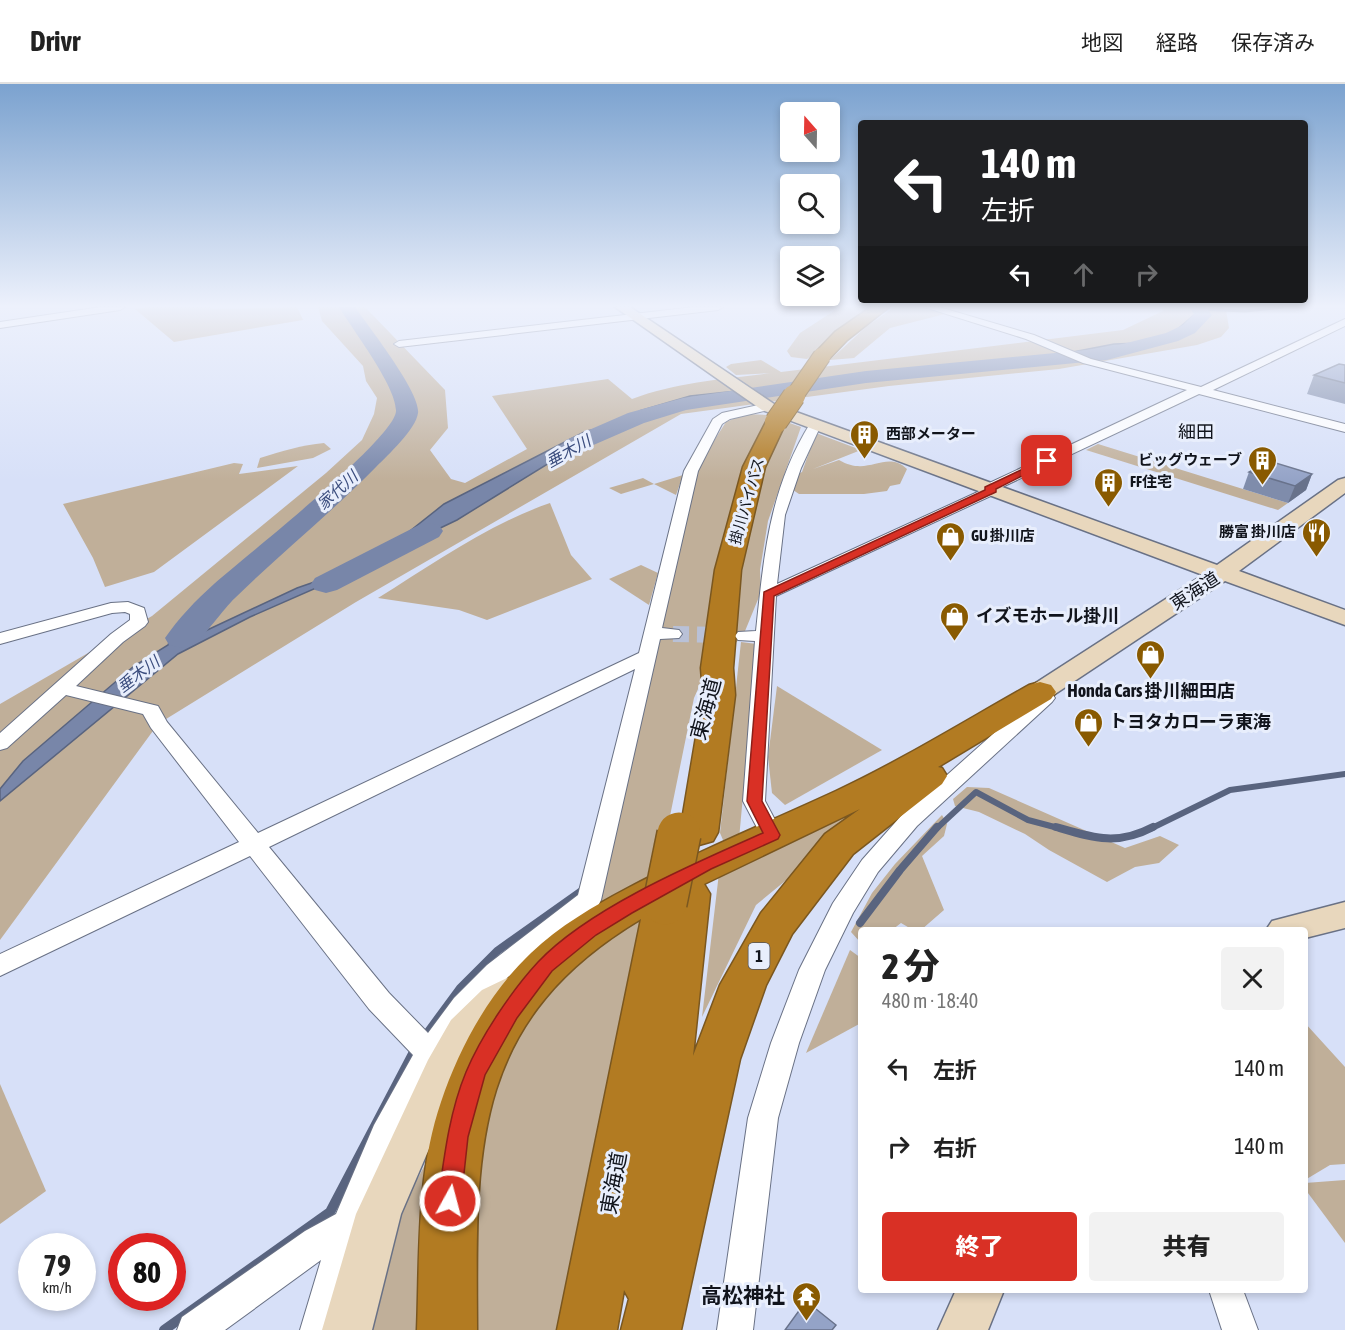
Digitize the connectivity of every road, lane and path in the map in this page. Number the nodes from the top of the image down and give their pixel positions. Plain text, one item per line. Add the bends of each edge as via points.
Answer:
1 (705, 365) edge
2 (812, 365) edge
3 (1100, 365) edge
4 (1252, 365) edge
5 (1199, 390) junction
6 (766, 409) junction
7 (815, 425) junction
8 (1345, 428) edge
9 (1345, 484) edge
10 (990, 490) junction
11 (1221, 573) junction
12 (768, 594) junction
13 (1345, 618) edge
14 (673, 634) tunnel mouth
15 (744, 636) tunnel mouth
16 (764, 636) junction
17 (0, 639) edge
18 (650, 645) junction
19 (717, 668) joint
20 (1056, 681) junction
21 (62, 688) junction
22 (0, 744) edge
23 (772, 835) junction
24 (255, 844) junction
25 (677, 899) junction
26 (1345, 915) edge
27 (1296, 927) edge
28 (0, 966) edge
29 (546, 966) junction
30 (429, 1053) junction
31 (348, 1226) junction
32 (979, 1293) edge
33 (1227, 1293) edge
34 (195, 1330) edge
35 (318, 1330) edge
36 (347, 1330) edge
37 (447, 1330) edge
38 (587, 1330) edge
39 (642, 1330) edge
40 (651, 1330) edge
41 (735, 1330) edge
42 (963, 1330) edge
43 (1240, 1330) edge

1 - 6 street
2 - 6 highway, 掛川バイパス, bridge
3 - 5 street
4 - 5 street
5 - 8 street
5 - 10 street
6 - 7 street
6 - 18 street via 726,417 712,429 701,450 691,471
6 - 19 highway, 掛川バイパス via 728,570
7 - 10 street
7 - 12 street via 794,468 778,515
9 - 11 street, 東海道
10 - 11 street
10 - 12 street
11 - 13 street
11 - 20 street, 東海道
12 - 16 street
14 - 18 street
15 - 16 street
16 - 23 street via 754,801
17 - 21 street via 111,608 128,607 138,612 139,622
18 - 24 street
18 - 30 street via 589,900 496,972
19 - 25 highway, 東海道, bridge via 705,694
20 - 23 highway via 879,785
20 - 40 highway, 1 via 839,844 776,924 743,985 716,1059
20 - 41 street via 909,821 870,866 812,969 763,1118
21 - 22 street
21 - 24 street via 151,710 158,724
23 - 29 highway via 705,865 626,908 590,930
24 - 28 street
24 - 30 street via 379,1001
25 - 38 highway, 東海道
25 - 39 highway, 東海道 via 666,1079
26 - 27 street
29 - 36 street via 495,1001 465,1032 442,1072 379,1214
29 - 37 highway via 510,1012 476,1074 457,1137 450,1201
30 - 31 street via 386,1135
31 - 34 street via 317,1243
31 - 35 street
32 - 42 street
33 - 43 street

